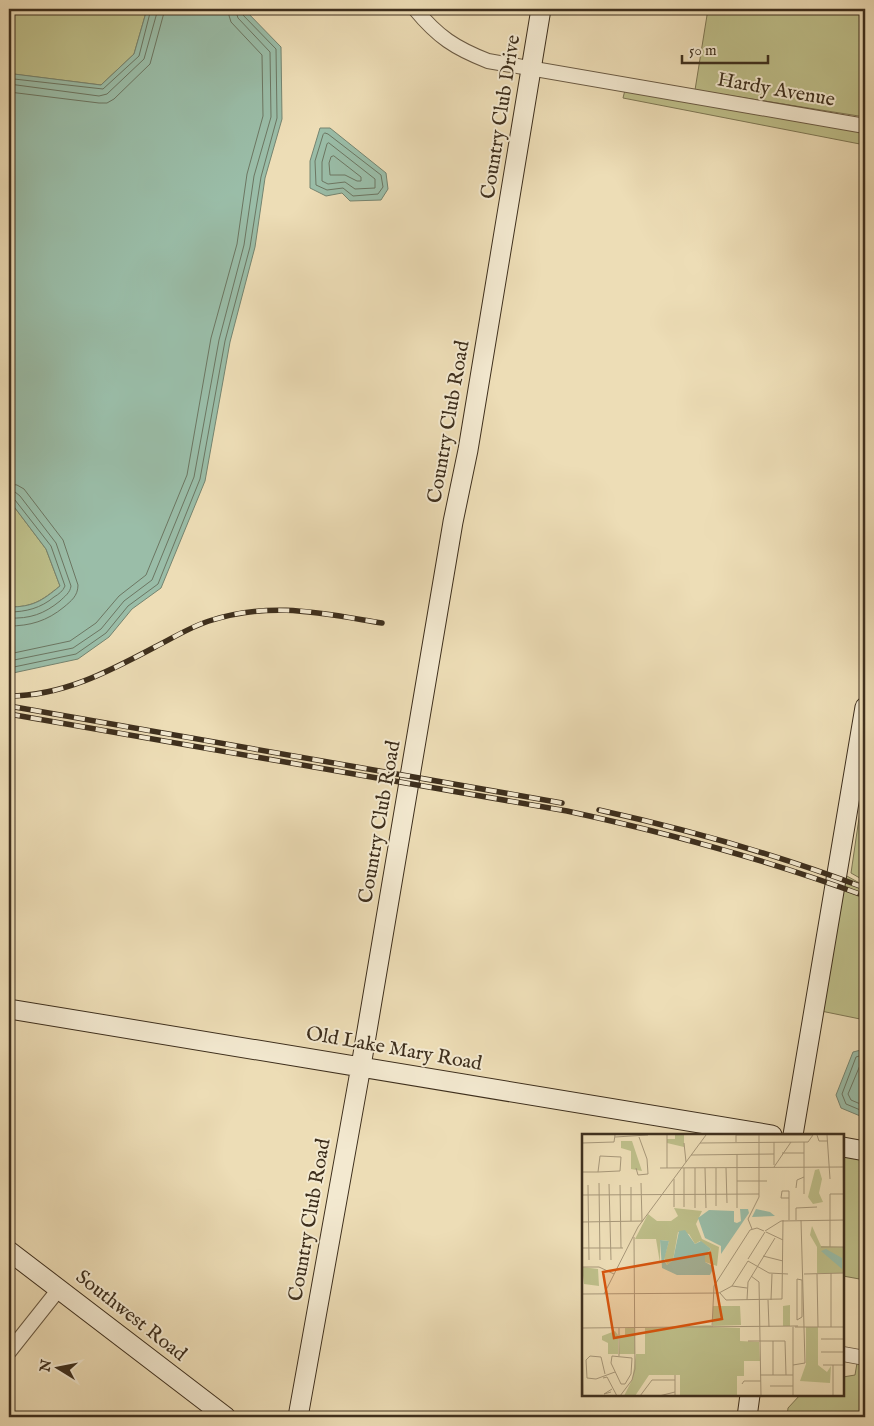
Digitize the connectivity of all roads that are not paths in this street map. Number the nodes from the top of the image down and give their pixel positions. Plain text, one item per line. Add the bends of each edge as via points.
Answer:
1 (415, 9) edge
2 (541, 9) edge
3 (532, 68) junction
4 (865, 126) edge
5 (505, 233) joint
6 (865, 707) edge
7 (9, 1009) edge
8 (361, 1066) junction
9 (766, 1134) edge
10 (793, 1134) edge
11 (844, 1147) edge
12 (865, 1151) edge
13 (9, 1251) edge
14 (59, 1289) junction
15 (9, 1352) edge
16 (844, 1354) edge
17 (865, 1358) edge
18 (750, 1396) edge
19 (226, 1417) edge
20 (298, 1417) edge
21 (747, 1417) edge

1 - 3 street, Hardy Avenue via 431,28 462,50 488,61
2 - 3 street, Country Club Drive
3 - 4 street, Hardy Avenue
3 - 5 street, Country Club Drive
5 - 8 street, Country Club Road
6 - 10 street
7 - 8 street, Old Lake Mary Road
8 - 9 street, Old Lake Mary Road
8 - 20 street, Country Club Road
11 - 12 street
13 - 14 street, Southwest Road
14 - 15 street
14 - 19 street, Southwest Road
16 - 17 street
18 - 21 street

